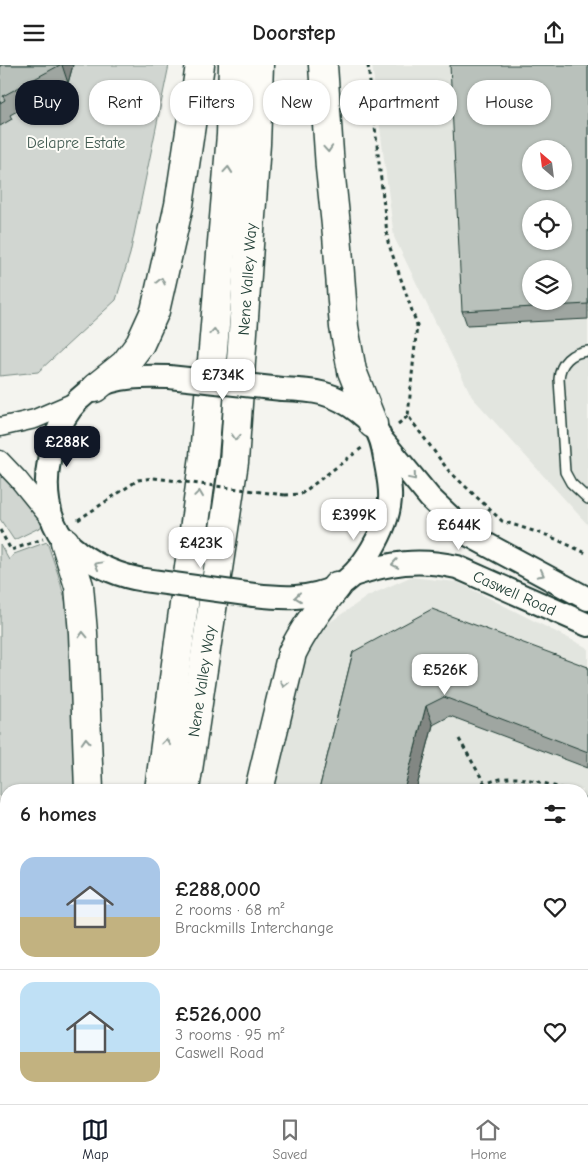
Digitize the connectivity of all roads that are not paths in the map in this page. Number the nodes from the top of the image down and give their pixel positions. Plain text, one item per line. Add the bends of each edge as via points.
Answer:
1 (200, 65) edge
2 (233, 65) edge
3 (259, 65) edge
4 (270, 65) edge
5 (323, 65) edge
6 (256, 144) junction
7 (588, 351) edge
8 (87, 394) junction
9 (0, 427) edge
10 (379, 434) junction
11 (0, 460) edge
12 (588, 499) edge
13 (59, 530) junction
14 (345, 581) junction
15 (588, 599) edge
16 (588, 625) edge
17 (88, 784) edge
18 (160, 784) edge
19 (186, 784) edge
20 (260, 784) edge

8 -> 1 highway via 125,364 140,344 155,311 179,205
18 -> 2 highway, Nene Valley Way via 204,456 231,135
3 - 6 highway, Nene Valley Way
4 - 6 highway
5 -> 10 highway via 344,327 352,371
6 -> 19 highway, Nene Valley Way via 234,462
7 - 12 lane via 568,358 559,379 565,472 571,483
8 - 9 street via 35,419
8 - 10 street, Caswell Road, bridge via 120,379 144,376 304,389 339,398
8 - 13 street via 60,426 50,449 48,496
10 - 14 street via 390,499 380,536
10 -> 15 street, Caswell Road via 430,498 469,535
11 - 13 street
14 -> 13 street, Caswell Road, bridge via 323,593 287,598 144,580 106,570 90,561
17 -> 13 highway via 79,586
16 -> 14 street, Caswell Road via 457,567 437,562 378,567
14 -> 20 highway via 319,608 292,653

